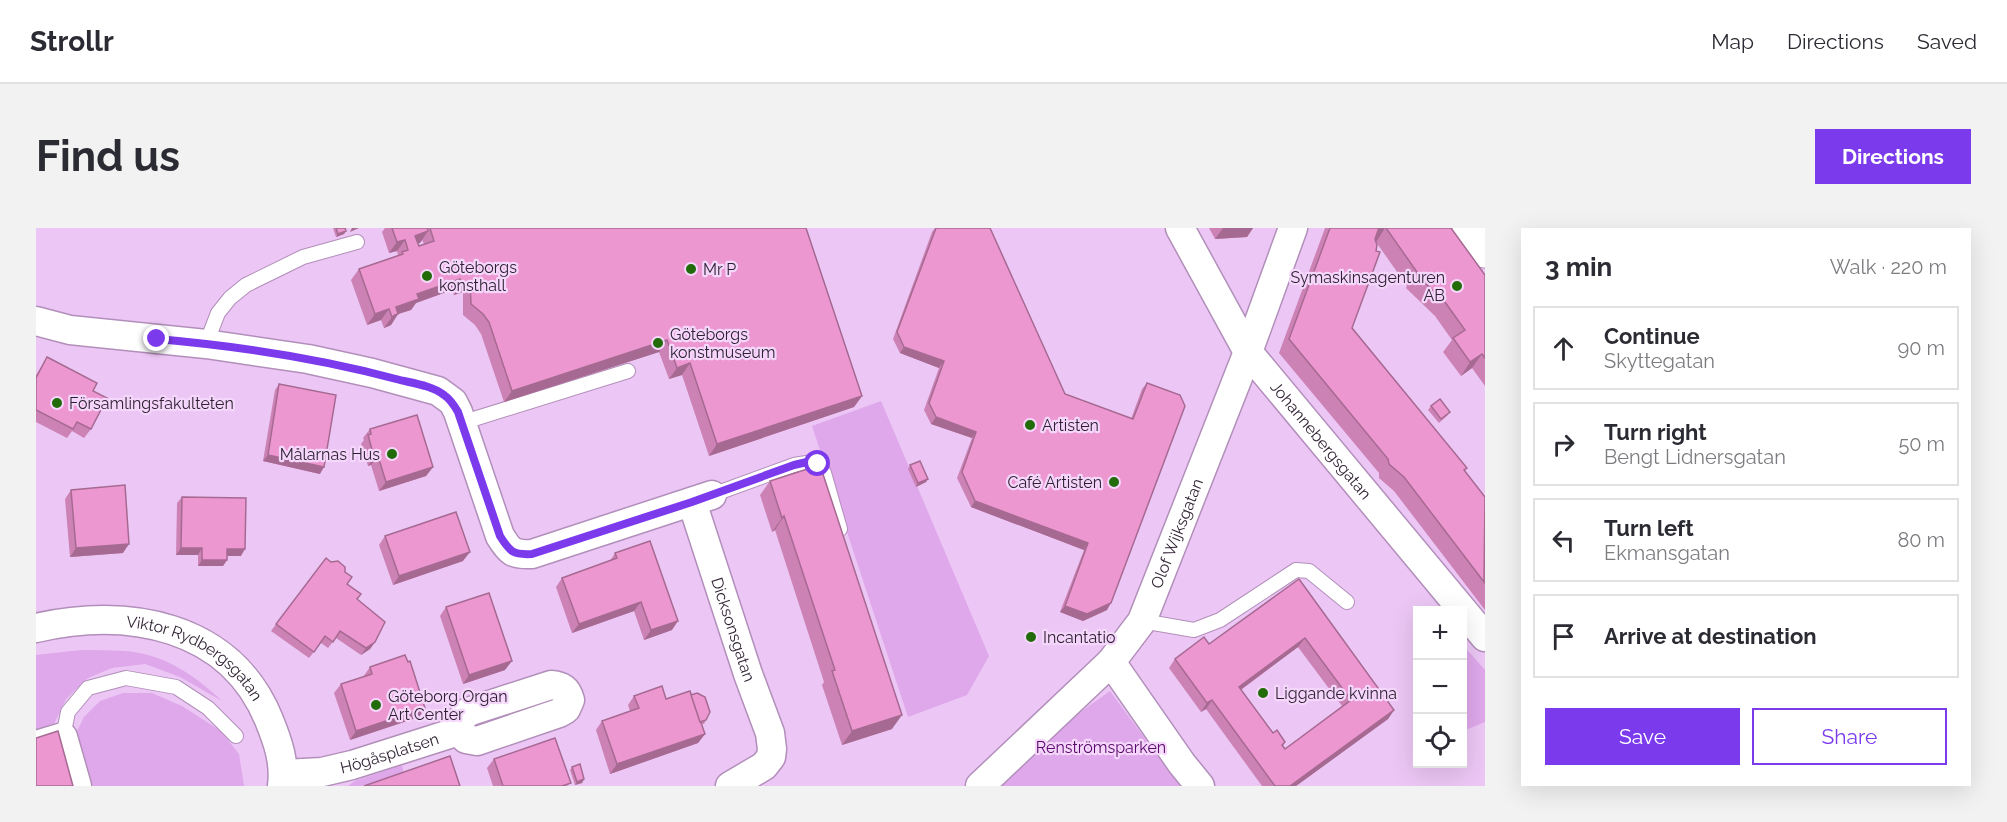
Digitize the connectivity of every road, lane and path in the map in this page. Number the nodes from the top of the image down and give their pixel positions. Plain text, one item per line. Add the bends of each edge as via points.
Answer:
1 (1180, 228) edge
2 (1293, 228) edge
3 (1469, 228) edge
4 (357, 242) dead end
5 (1485, 251) edge
6 (36, 321) edge
7 (206, 344) junction
8 (1248, 352) junction
9 (628, 371) edge
10 (460, 418) junction
11 (702, 498) junction
12 (844, 541) edge
13 (1347, 603) dead end
14 (1142, 621) junction
15 (36, 628) edge
16 (1485, 637) edge
17 (1112, 662) junction
18 (459, 731) dead end
19 (236, 736) dead end
20 (63, 737) junction
21 (36, 745) edge
22 (283, 780) edge
23 (77, 786) edge
24 (730, 786) edge
25 (980, 786) edge
26 (1200, 786) edge

1 - 8 street, Johannebergsgatan
2 - 8 street, Olof Wijksgatan
3 - 5 street
4 - 7 lane via 303,257 246,285 230,297 218,314
6 - 7 street via 70,330
7 - 10 street via 308,359 421,386 453,402
8 - 14 street, Olof Wijksgatan
8 - 16 street, Johannebergsgatan
9 - 10 lane
10 - 11 street via 500,536 509,550 520,554 532,554
11 - 12 lane via 794,465 813,462 824,473
11 - 24 street, Dicksonsgatan via 744,663 772,749 764,766
13 - 14 lane via 1309,571 1296,570 1220,620 1194,630
14 - 17 street, Olof Wijksgatan
15 - 22 street, Viktor Rydbergsgatan via 95,619 129,621 184,634 207,646 234,666 255,690 275,736
17 - 25 street, Olof Wijksgatan
17 - 26 street
18 - 22 street, Högåsplatsen via 332,770
19 - 20 lane via 208,708 176,687 126,678 88,688 68,712
20 - 21 street
20 - 23 street

